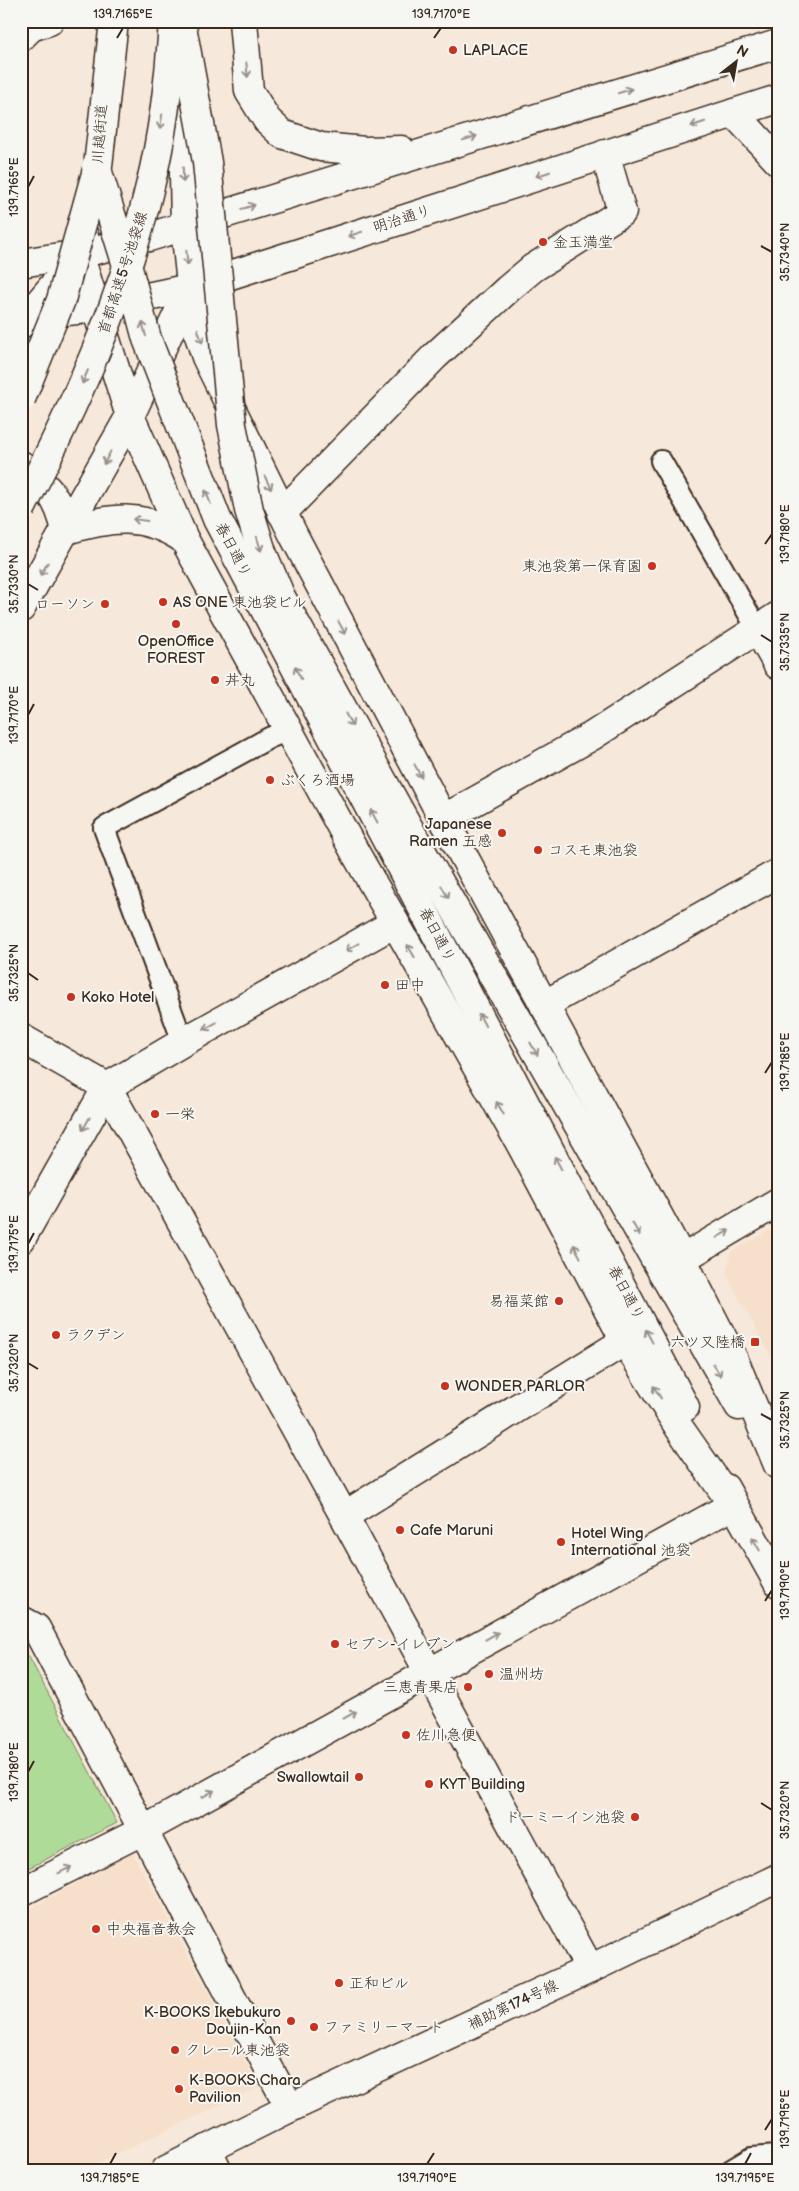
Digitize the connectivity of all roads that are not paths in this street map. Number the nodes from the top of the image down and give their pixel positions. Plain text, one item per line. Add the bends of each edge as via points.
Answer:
1 (49, 21) edge
2 (113, 21) edge
3 (120, 21) edge
4 (173, 21) edge
5 (181, 21) edge
6 (243, 21) edge
7 (21, 38) edge
8 (778, 44) edge
9 (778, 99) edge
10 (734, 113) junction
11 (437, 148) junction
12 (605, 154) junction
13 (778, 161) edge
14 (184, 227) junction
15 (79, 254) junction
16 (21, 262) edge
17 (129, 272) joint
18 (190, 288) junction
19 (95, 308) junction
20 (23, 319) edge
21 (21, 399) edge
22 (130, 416) junction
23 (662, 461) dead end
24 (21, 465) edge
25 (21, 509) edge
26 (282, 513) junction
27 (66, 530) junction
28 (184, 539) junction
29 (21, 608) edge
30 (768, 623) edge
31 (778, 665) edge
32 (288, 730) junction
33 (443, 819) junction
34 (409, 855) junction
35 (778, 874) edge
36 (395, 923) junction
37 (544, 1005) junction
38 (21, 1038) edge
39 (182, 1042) junction
40 (107, 1087) junction
41 (778, 1202) edge
42 (21, 1240) edge
43 (682, 1259) junction
44 (625, 1341) junction
45 (778, 1467) edge
46 (733, 1505) junction
47 (344, 1516) junction
48 (778, 1583) edge
49 (21, 1620) edge
50 (428, 1672) junction
51 (142, 1831) junction
52 (778, 1878) edge
53 (21, 1892) edge
54 (590, 1969) junction
55 (290, 2108) junction
56 (778, 2156) edge
57 (212, 2159) edge
58 (166, 2170) edge
59 (731, 2170) edge

1 - 7 main road via 30,28
2 - 17 main road, 川越街道, bridge via 96,166
2 - 21 main road, bridge via 98,166 61,300
3 - 15 main road via 115,102 104,164
4 -> 25 main road, 首都高速5号池袋線, bridge via 171,62 151,185 132,252 85,377
5 -> 14 main road
5 -> 34 main road, 春日通り, bridge via 207,162 232,425 242,481 262,552 281,597
6 -> 11 main road via 249,91 267,120 282,134 321,147 364,151
11 -> 8 main road
9 - 10 main road, 明治通り
10 -> 12 main road, 明治通り
10 - 13 main road
14 -> 11 main road
12 -> 18 main road, 明治通り
12 - 26 main road via 622,212 533,268 508,289 436,356
14 - 15 main road
14 -> 18 main road
15 - 16 main road
15 - 19 main road
15 - 20 main road
34 -> 17 main road, 春日通り, bridge via 217,519 147,339
18 - 19 main road, 明治通り
18 - 22 main road
18 -> 26 main road via 195,323 206,356
19 - 20 main road, 明治通り
19 - 22 main road
22 -> 27 main road
22 - 28 main road
23 - 30 lane
24 - 27 main road via 49,489 62,512
26 -> 33 main road
28 -> 27 main road via 152,522 133,519 112,519
27 -> 29 main road
28 - 32 main road
30 - 31 main road
30 - 33 main road via 592,736
32 - 36 main road
32 - 39 lane via 104,828
33 - 37 main road
34 -> 45 main road, 春日通り
46 -> 34 main road, 春日通り
35 - 37 main road
36 -> 39 main road
44 -> 36 main road via 520,1143
37 - 43 main road
38 - 40 main road
39 - 40 main road
40 -> 42 main road
40 - 47 main road
43 -> 41 main road
43 - 45 main road via 734,1360
46 -> 44 main road
44 - 47 main road
48 -> 46 main road, 春日通り
50 -> 46 main road
47 - 50 main road
49 - 51 main road via 36,1628
51 -> 50 main road
50 - 54 main road
53 -> 51 main road
51 - 55 main road
52 - 54 main road, 補助第174号線
54 - 55 main road, 補助第174号線
55 - 57 main road, 補助第174号線
56 - 59 lane via 751,2158
57 - 58 main road, 補助第174号線

